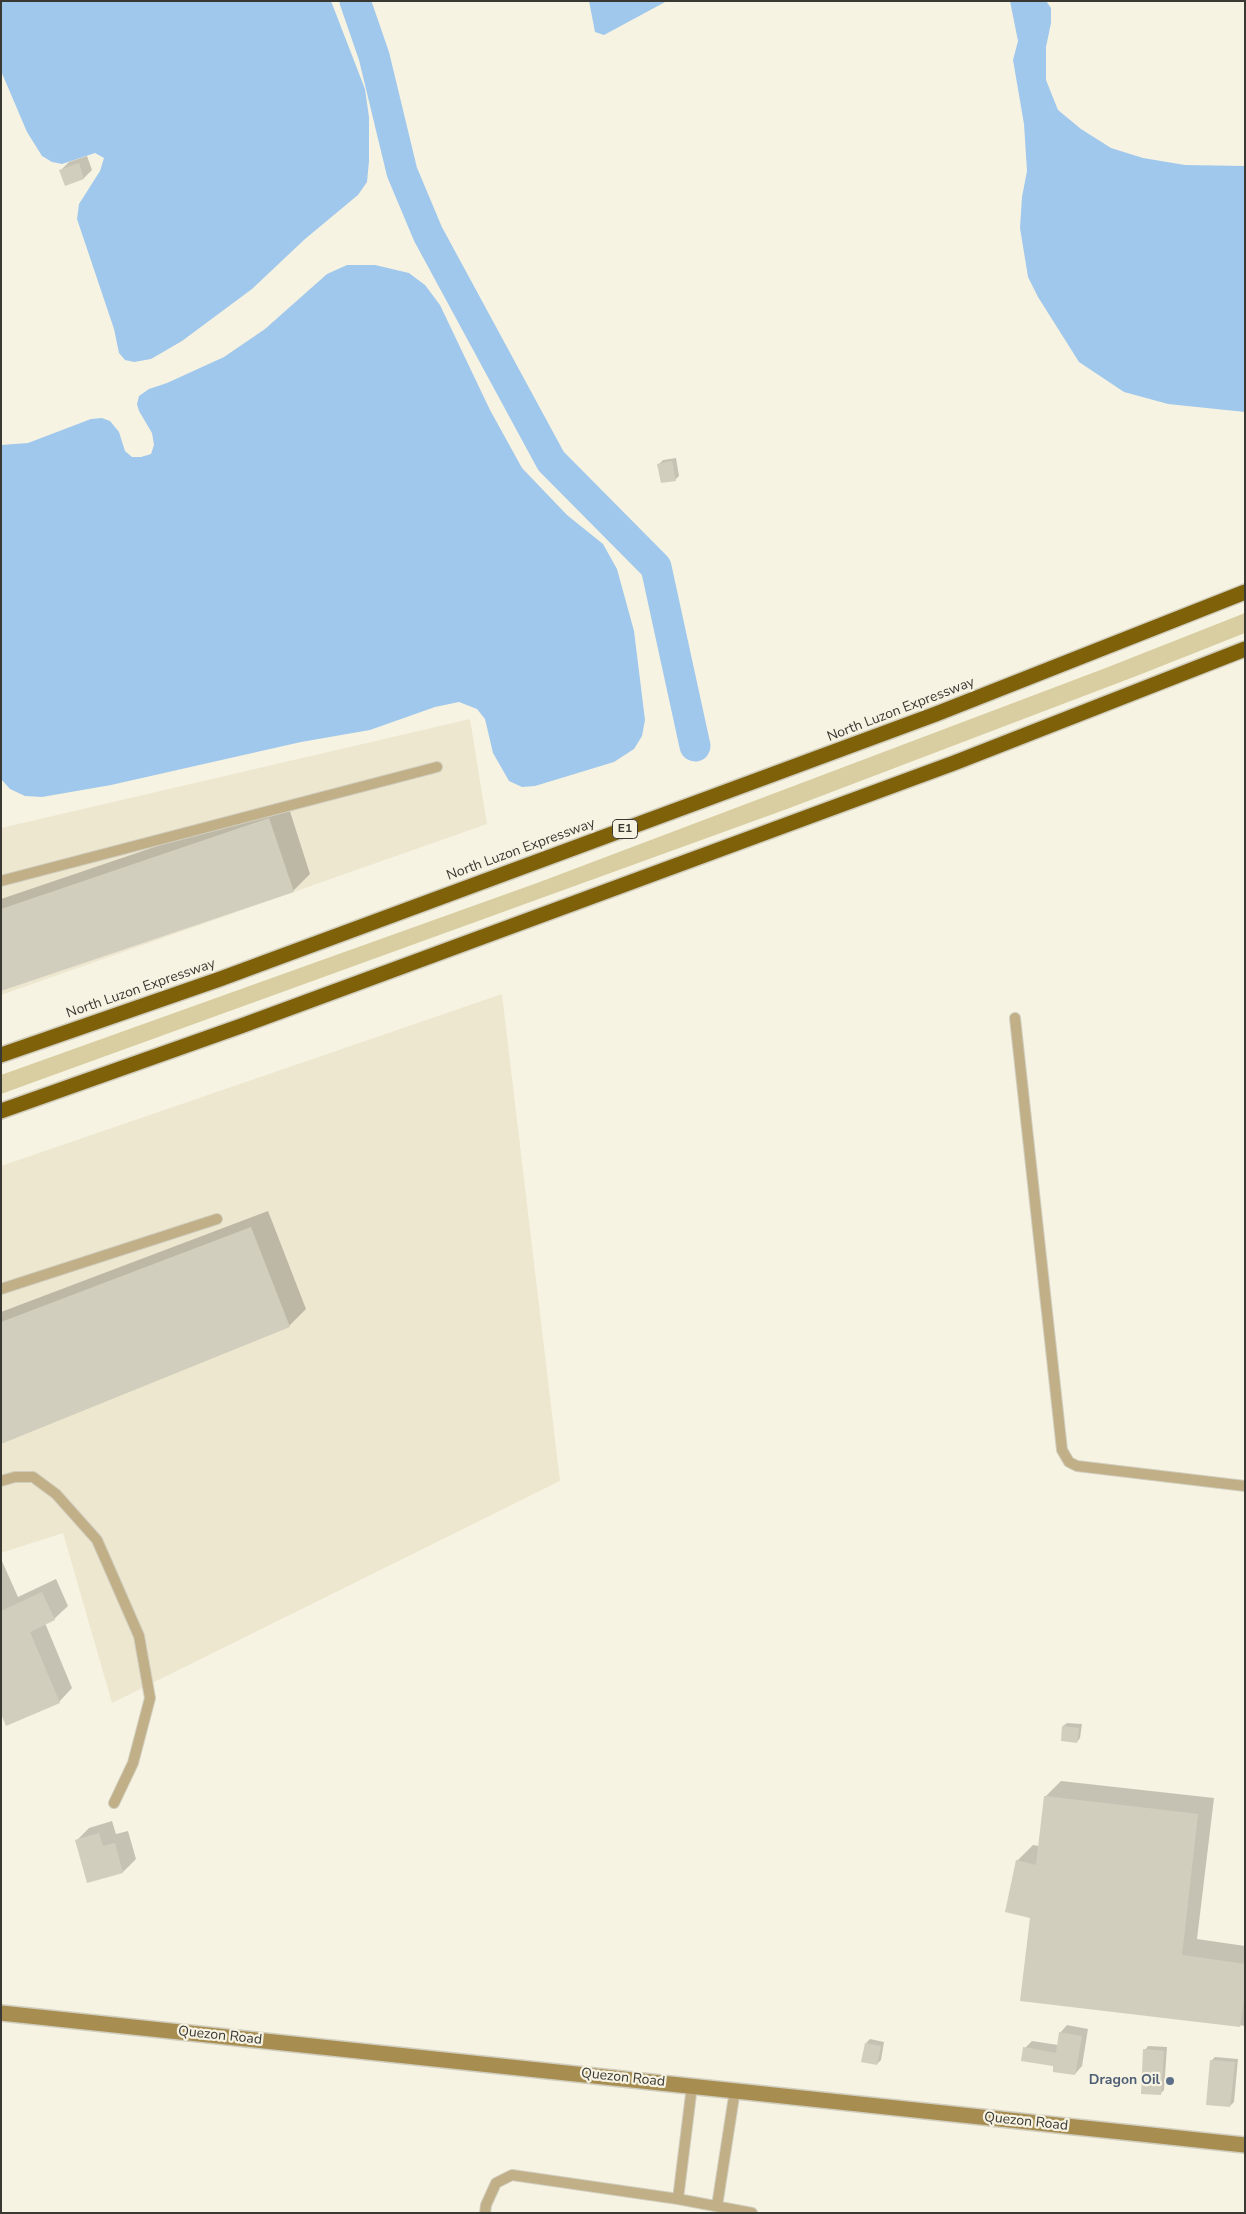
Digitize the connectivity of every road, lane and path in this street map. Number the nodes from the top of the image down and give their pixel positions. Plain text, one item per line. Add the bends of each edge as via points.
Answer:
1 (1245, 592) edge
2 (1245, 649) edge
3 (438, 767) dead end
4 (1, 881) edge
5 (1015, 1018) dead end
6 (1, 1055) edge
7 (1, 1112) edge
8 (217, 1219) dead end
9 (1, 1289) edge
10 (1, 1481) edge
11 (1245, 1486) edge
12 (114, 1803) dead end
13 (1, 2012) edge
14 (692, 2086) junction
15 (735, 2090) junction
16 (1245, 2145) edge
17 (678, 2199) junction
18 (717, 2206) junction
19 (485, 2213) edge
20 (752, 2213) edge

1 - 6 highway, North Luzon Expressway / E1 via 936,714 220,979
2 - 7 highway via 954,763
3 - 4 lane
5 - 11 lane via 1062,1450 1069,1462 1076,1466
8 - 9 lane
10 - 12 lane via 33,1477 56,1494 97,1540 139,1636 150,1698 133,1763
13 - 14 main road, Quezon Road
14 - 15 main road, Quezon Road
14 - 17 lane
15 - 16 main road, Quezon Road
15 - 18 lane
17 - 18 lane
17 - 19 lane via 512,2175 496,2183
18 - 20 lane

